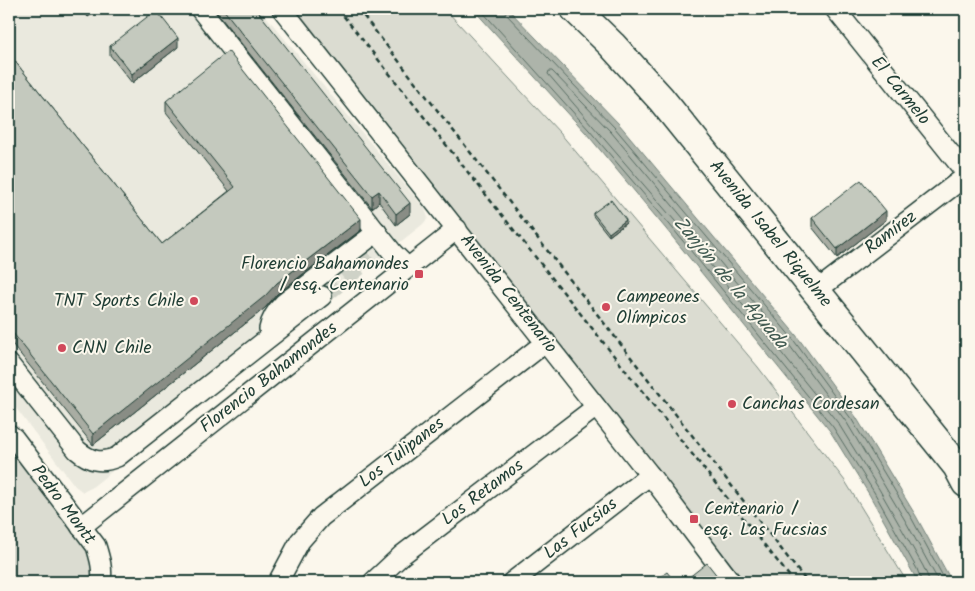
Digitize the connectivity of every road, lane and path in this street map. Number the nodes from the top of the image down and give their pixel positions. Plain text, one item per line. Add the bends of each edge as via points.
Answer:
1 (200, 9) edge
2 (282, 9) edge
3 (338, 9) edge
4 (358, 9) edge
5 (575, 9) edge
6 (835, 9) edge
7 (966, 175) edge
8 (457, 229) junction
9 (377, 232) junction
10 (408, 268) junction
11 (816, 291) junction
12 (322, 296) tunnel mouth
13 (273, 334) junction
14 (546, 342) junction
15 (9, 364) edge
16 (596, 407) junction
17 (9, 434) edge
18 (963, 474) edge
19 (650, 476) junction
20 (82, 527) junction
21 (101, 582) edge
22 (278, 582) edge
23 (373, 582) edge
24 (512, 582) edge
25 (731, 582) edge
26 (794, 582) edge
27 (807, 582) edge

1 - 9 street
2 - 8 street, Avenida Centenario
3 - 26 path
4 - 27 path
5 - 11 highway, Avenida Isabel Riquelme via 640,75
6 - 7 street, El Carmelo
7 - 11 street, Ramírez
8 - 10 street, Florencio Bahamondes
8 - 14 street, Avenida Centenario
9 - 10 street
9 - 13 street via 274,312 270,323
10 - 20 street, Florencio Bahamondes
11 - 18 highway, Avenida Isabel Riquelme
12 - 13 street
13 - 15 street via 108,461 86,458 77,450
14 - 16 street, Avenida Centenario
14 - 22 street, Los Tulipanes via 321,516 300,541
16 - 19 street, Avenida Centenario
16 - 23 street, Los Retamos via 402,555
17 - 20 street, Pedro Montt
19 - 24 street, Las Fucsias
19 - 25 street, Avenida Centenario
20 - 21 street, Pedro Montt via 96,546

